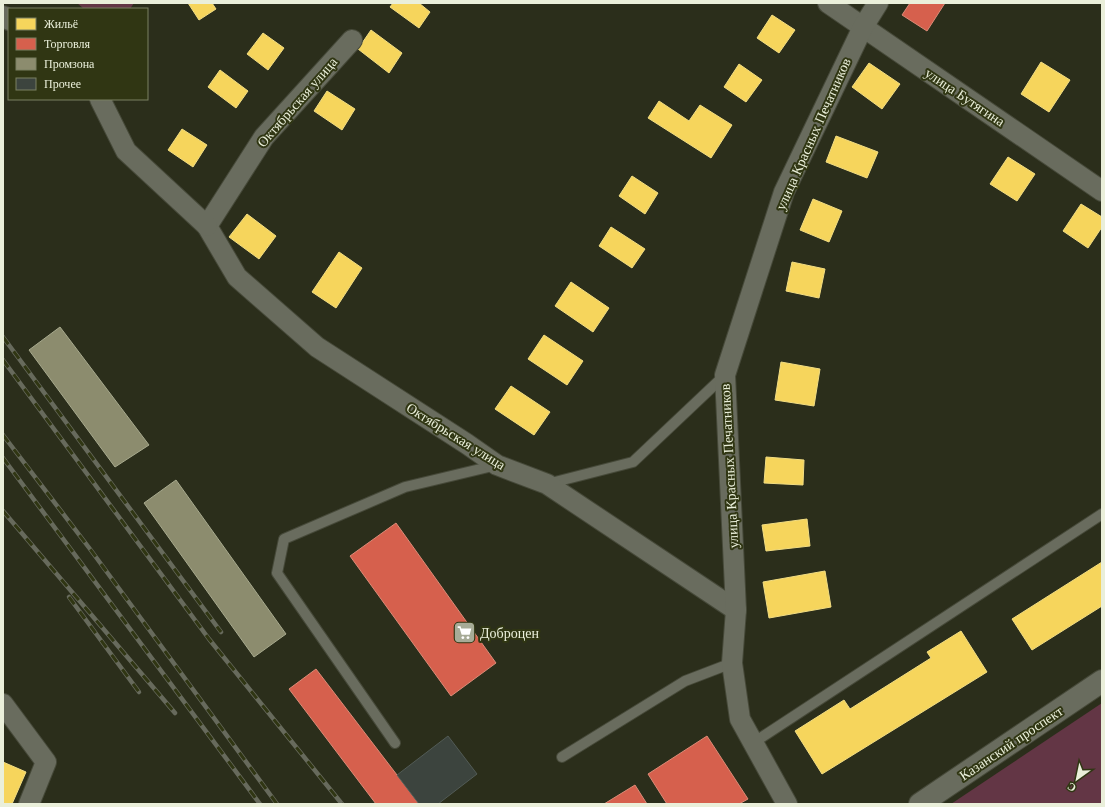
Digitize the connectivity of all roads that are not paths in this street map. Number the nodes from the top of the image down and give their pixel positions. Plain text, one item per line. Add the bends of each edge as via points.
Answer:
1 (828, 3) edge
2 (878, 3) edge
3 (863, 27) junction
4 (352, 40) dead end
5 (100, 100) edge
6 (1102, 191) edge
7 (207, 226) junction
8 (725, 375) junction
9 (497, 465) junction
10 (547, 484) junction
11 (1102, 514) edge
12 (736, 610) junction
13 (732, 662) junction
14 (1102, 681) edge
15 (3, 704) edge
16 (395, 743) dead end
17 (753, 743) junction
18 (562, 757) dead end
19 (29, 804) edge
20 (787, 804) edge
21 (920, 804) edge

1 - 3 street, улица Бутягина
2 - 3 street, улица Красных Печатников
3 - 6 street, улица Бутягина
3 - 8 street, улица Красных Печатников via 784,192
4 - 7 street, Октябрьская улица via 264,137
5 - 7 street, Октябрьская улица via 126,151
7 - 9 street, Октябрьская улица via 237,277 317,347
8 - 10 lane via 633,462
8 - 12 street, улица Красных Печатников
9 - 10 street, Октябрьская улица
9 - 16 lane via 405,487 284,539 277,573
10 - 12 street, Октябрьская улица
11 - 17 lane
12 - 13 street, улица Красных Печатников
13 - 17 street, улица Красных Печатников via 740,719
13 - 18 lane via 685,681
14 - 21 street, Казанский проспект
15 - 19 street via 46,762
17 - 20 street, улица Красных Печатников

